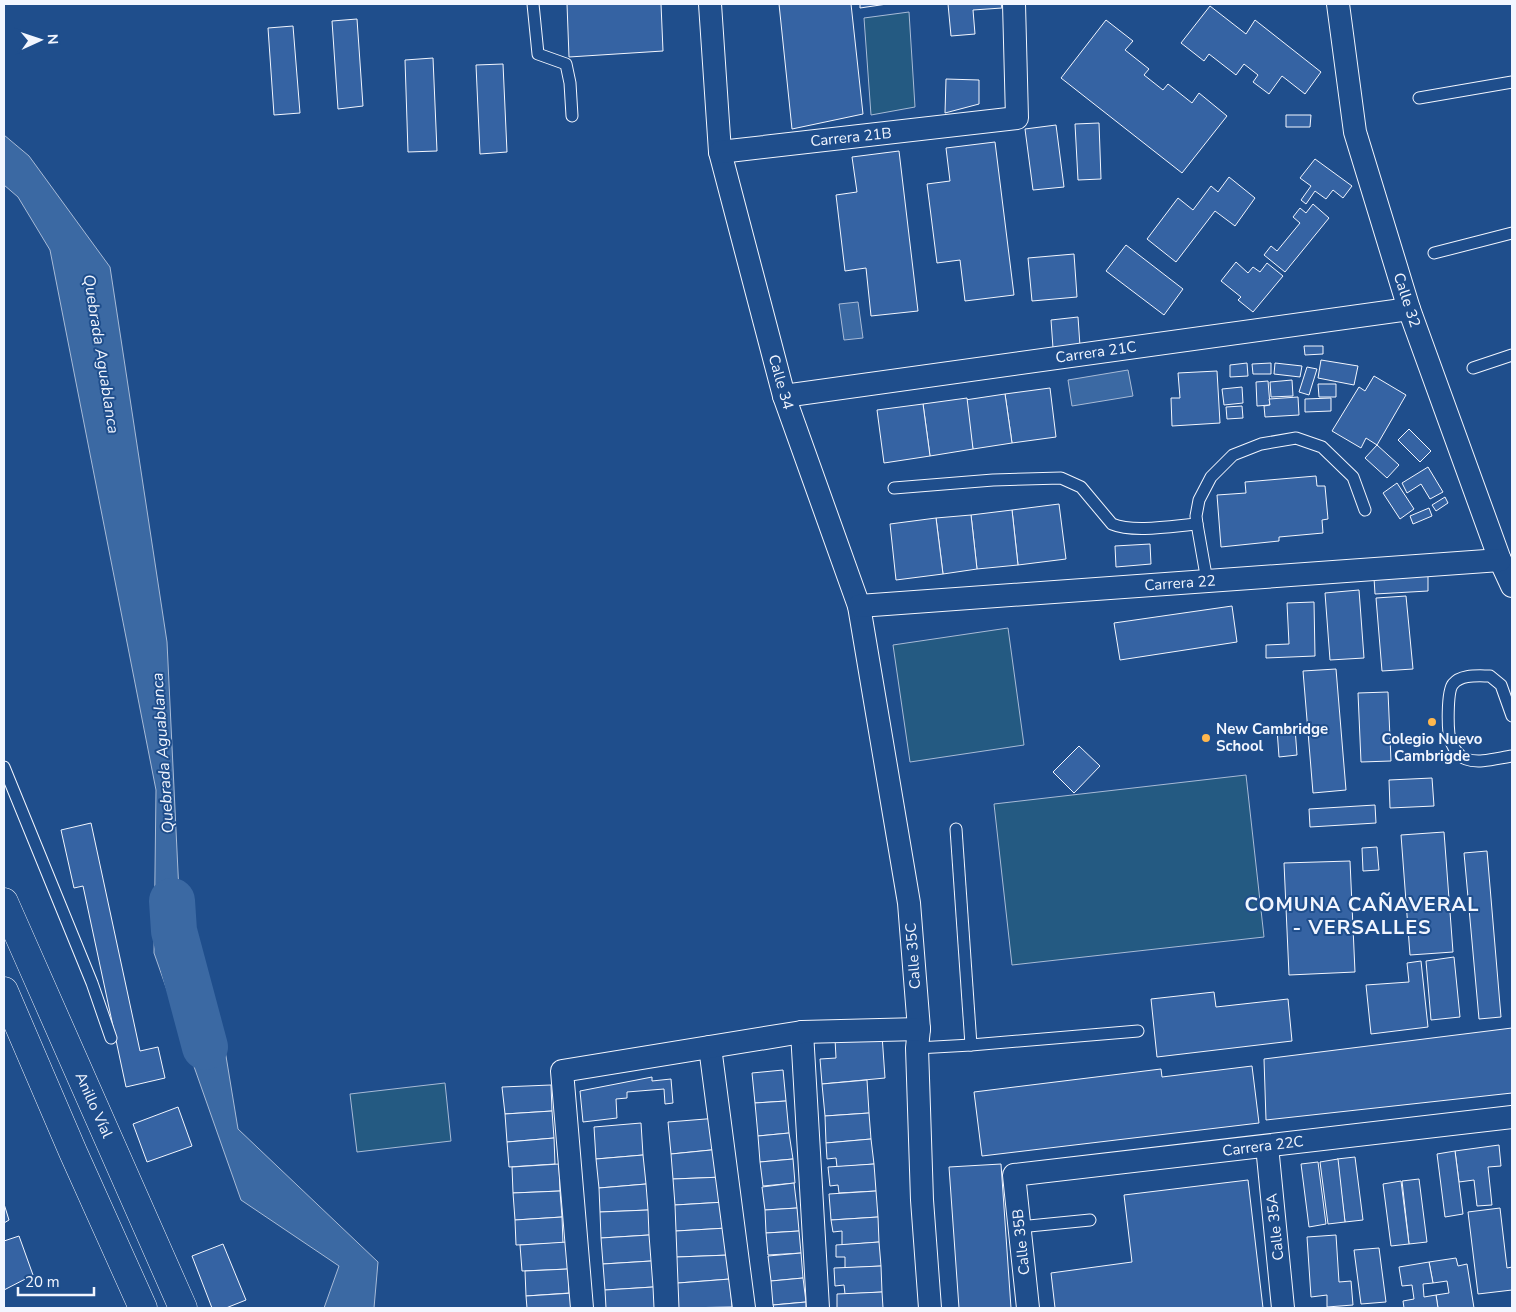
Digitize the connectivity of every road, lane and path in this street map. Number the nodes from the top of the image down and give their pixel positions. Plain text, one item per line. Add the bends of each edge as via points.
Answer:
1 (533, 4) edge
2 (710, 4) edge
3 (1014, 4) edge
4 (1338, 4) edge
5 (1512, 82) edge
6 (1419, 98) dead end
7 (572, 116) dead end
8 (720, 152) junction
9 (1512, 233) edge
10 (1434, 253) dead end
11 (1409, 308) junction
12 (1512, 355) edge
13 (1473, 368) dead end
14 (784, 396) junction
15 (894, 488) dead end
16 (1365, 510) dead end
17 (1196, 524) junction
18 (1500, 560) junction
19 (1207, 581) junction
20 (1512, 586) edge
21 (859, 606) junction
22 (1512, 716) edge
23 (1512, 756) edge
24 (4, 767) edge
25 (956, 829) dead end
26 (4, 902) edge
27 (4, 991) edge
28 (1138, 1031) dead end
29 (802, 1032) junction
30 (111, 1038) dead end
31 (918, 1038) junction
32 (971, 1045) junction
33 (710, 1048) junction
34 (1512, 1117) edge
35 (1267, 1146) junction
36 (1014, 1175) joint
37 (1090, 1220) dead end
38 (1019, 1227) junction
39 (143, 1308) edge
40 (183, 1308) edge
41 (582, 1308) edge
42 (744, 1308) edge
43 (818, 1308) edge
44 (930, 1308) edge
45 (1028, 1308) edge
46 (1283, 1308) edge

1 - 7 lane via 538,54 566,64
2 - 8 street
3 - 8 street, Carrera 21B via 1017,118
4 - 11 street, Calle 32 via 1355,132
5 - 6 lane
8 - 14 street, Calle 34
9 - 10 lane
11 - 14 street, Carrera 21C
11 - 18 street, Calle 32
12 - 13 lane
14 - 21 street, Calle 34
15 - 17 lane via 1061,478 1081,487 1118,527
16 - 17 lane via 1353,477 1322,447 1296,438 1261,444 1233,455 1211,477 1199,500
17 - 19 lane
18 - 19 street, Carrera 22
18 - 20 street, Calle 32
19 - 21 street, Carrera 22
21 - 31 street, Calle 35C via 908,902
22 - 23 lane via 1501,685 1490,676 1466,677 1453,683 1448,692 1450,740 1456,752 1466,759 1481,761
24 - 30 lane via 92,983
25 - 32 lane
26 - 40 highway, Anillo Víal
27 - 39 highway
28 - 32 lane
29 - 31 street
29 - 33 street
29 - 43 street
31 - 32 lane
31 - 44 street, Calle 35C via 922,1200
33 - 41 street via 562,1071
33 - 42 street
34 - 35 street, Carrera 22C
35 - 36 street, Carrera 22C
35 - 46 street, Calle 35A
36 - 38 street, Calle 35B
37 - 38 lane
38 - 45 street, Calle 35B

